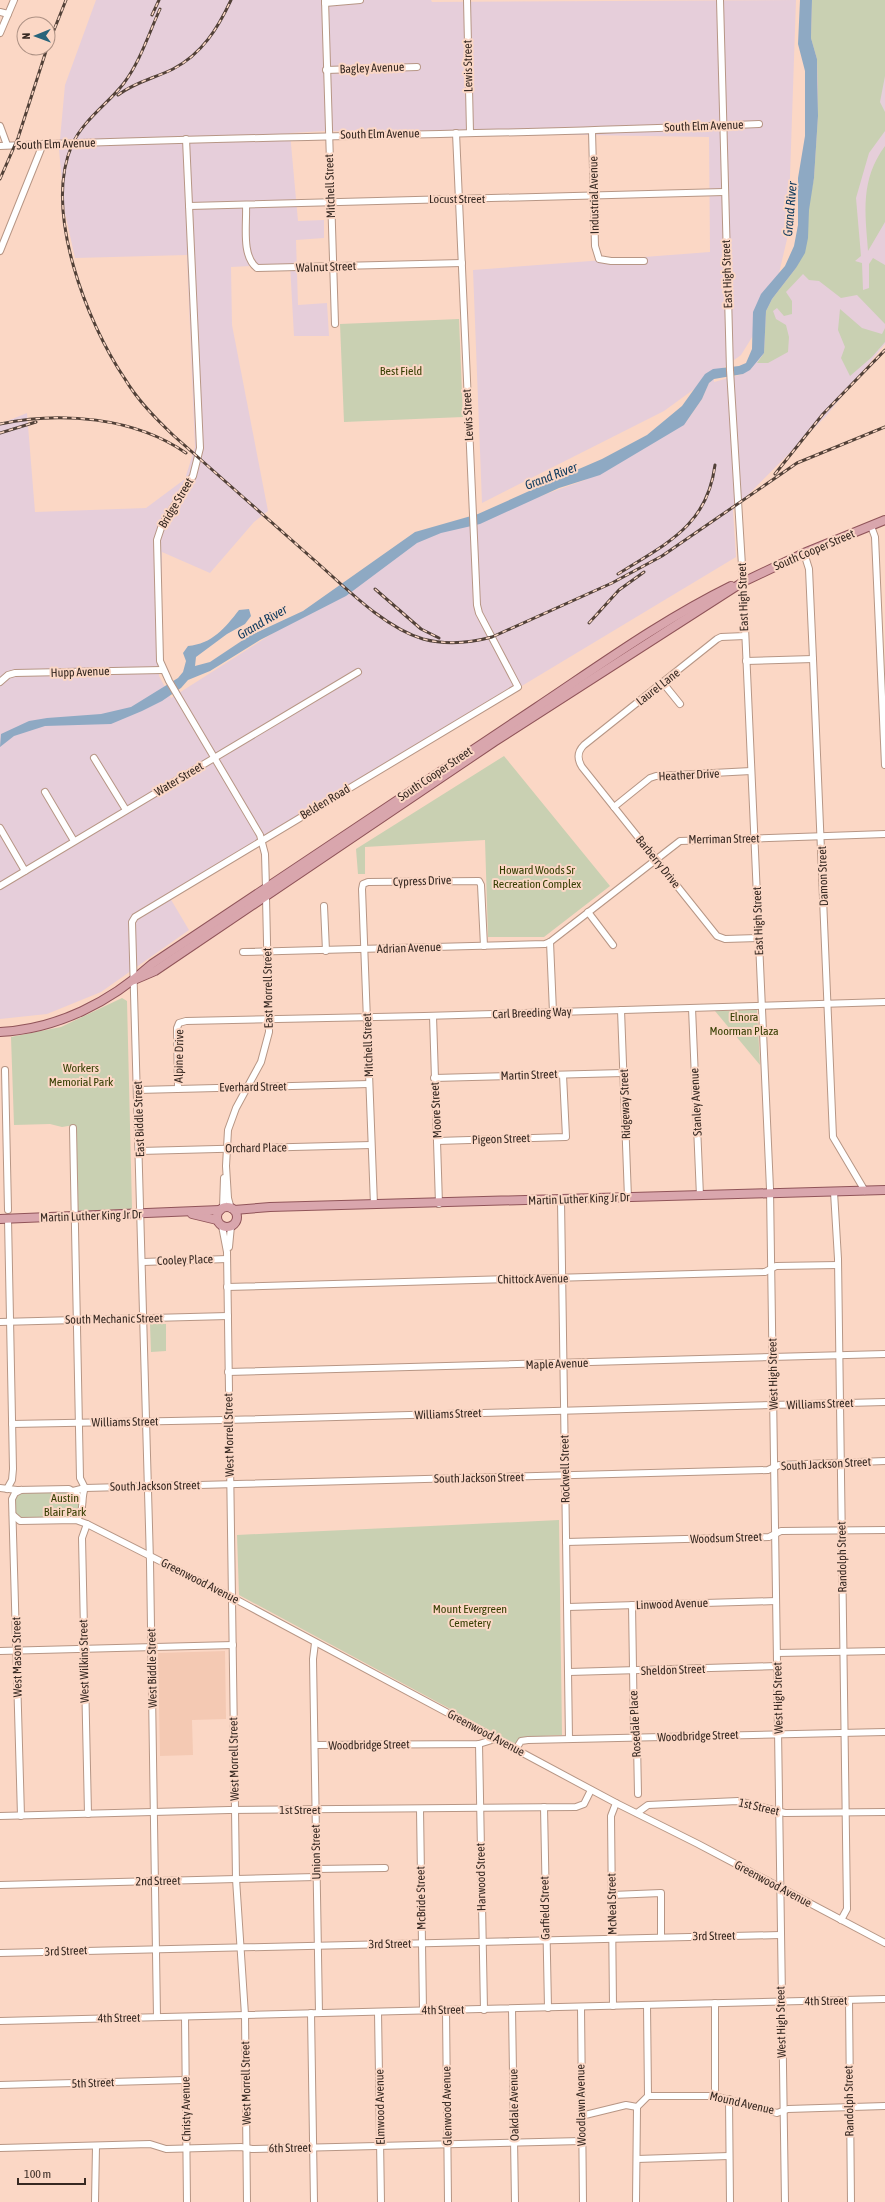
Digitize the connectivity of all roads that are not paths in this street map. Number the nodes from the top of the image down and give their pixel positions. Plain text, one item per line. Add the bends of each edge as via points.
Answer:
1 (14, 0) edge
2 (360, 0) edge
3 (467, 0) edge
4 (720, 0) edge
5 (325, 2) edge
6 (0, 12) edge
7 (8, 14) junction
8 (0, 33) edge
9 (417, 66) dead end
10 (326, 70) junction
11 (760, 124) dead end
12 (0, 126) edge
13 (722, 126) junction
14 (592, 131) junction
15 (470, 132) junction
16 (456, 133) junction
17 (328, 135) junction
18 (186, 139) junction
19 (43, 144) junction
20 (3, 146) edge
21 (724, 192) junction
22 (594, 196) junction
23 (458, 199) junction
24 (331, 202) junction
25 (246, 205) junction
26 (189, 206) junction
27 (0, 252) edge
28 (644, 261) dead end
29 (462, 263) junction
30 (334, 267) junction
31 (335, 324) dead end
32 (885, 520) edge
33 (871, 526) junction
34 (804, 553) junction
35 (743, 582) junction
36 (745, 636) junction
37 (814, 659) junction
38 (746, 661) junction
39 (162, 670) junction
40 (358, 672) dead end
41 (0, 682) edge
42 (663, 683) junction
43 (518, 687) joint
44 (680, 704) dead end
45 (578, 753) joint
46 (94, 758) dead end
47 (214, 758) junction
48 (885, 765) edge
49 (751, 772) junction
50 (45, 792) dead end
51 (614, 806) junction
52 (126, 810) junction
53 (0, 828) edge
54 (885, 834) edge
55 (821, 836) junction
56 (754, 839) junction
57 (262, 840) junction
58 (74, 842) junction
59 (656, 858) junction
60 (25, 871) junction
61 (363, 884) joint
62 (0, 886) edge
63 (266, 888) junction
64 (266, 897) junction
65 (324, 906) dead end
66 (588, 912) junction
67 (133, 919) joint
68 (758, 938) junction
69 (550, 942) junction
70 (613, 945) dead end
71 (484, 946) junction
72 (364, 950) junction
73 (326, 951) junction
74 (243, 952) dead end
75 (267, 952) junction
76 (134, 980) junction
77 (885, 1002) edge
78 (828, 1004) junction
79 (761, 1005) junction
80 (692, 1008) junction
81 (622, 1010) junction
82 (553, 1012) junction
83 (433, 1016) junction
84 (367, 1017) junction
85 (270, 1019) junction
86 (179, 1023) joint
87 (0, 1032) edge
88 (5, 1070) dead end
89 (623, 1073) junction
90 (563, 1075) junction
91 (434, 1078) junction
92 (369, 1084) junction
93 (247, 1087) junction
94 (178, 1088) junction
95 (138, 1090) junction
96 (2, 1117) edge
97 (73, 1128) dead end
98 (437, 1141) junction
99 (371, 1145) junction
100 (227, 1149) junction
101 (140, 1151) junction
102 (885, 1190) edge
103 (865, 1191) junction
104 (834, 1192) junction
105 (770, 1194) junction
106 (700, 1196) junction
107 (628, 1198) junction
108 (561, 1200) junction
109 (439, 1204) junction
110 (374, 1205) junction
111 (227, 1209) junction
112 (272, 1209) junction
113 (8, 1210) dead end
114 (181, 1212) junction
115 (142, 1214) junction
116 (75, 1216) junction
117 (4, 1219) edge
118 (226, 1223) junction
119 (227, 1259) junction
120 (143, 1262) junction
121 (838, 1265) junction
122 (771, 1270) junction
123 (563, 1278) junction
124 (227, 1287) junction
125 (228, 1316) junction
126 (144, 1319) junction
127 (76, 1320) junction
128 (0, 1322) edge
129 (9, 1322) junction
130 (885, 1354) edge
131 (839, 1355) junction
132 (772, 1358) junction
133 (564, 1363) junction
134 (228, 1372) junction
135 (885, 1402) edge
136 (840, 1403) junction
137 (773, 1405) junction
138 (565, 1411) junction
139 (229, 1420) junction
140 (146, 1422) junction
141 (79, 1423) junction
142 (12, 1424) junction
143 (885, 1462) edge
144 (841, 1463) junction
145 (774, 1468) junction
146 (565, 1476) junction
147 (230, 1485) junction
148 (148, 1486) junction
149 (0, 1488) edge
150 (84, 1488) junction
151 (7, 1489) junction
152 (21, 1490) junction
153 (73, 1491) junction
154 (12, 1499) junction
155 (82, 1502) junction
156 (82, 1510) junction
157 (13, 1515) junction
158 (73, 1520) junction
159 (20, 1522) junction
160 (87, 1524) junction
161 (14, 1528) junction
162 (842, 1530) junction
163 (885, 1530) edge
164 (775, 1534) junction
165 (566, 1542) junction
166 (150, 1556) junction
167 (232, 1598) junction
168 (776, 1601) junction
169 (632, 1606) junction
170 (568, 1607) junction
171 (315, 1643) junction
172 (233, 1645) junction
173 (151, 1646) junction
174 (84, 1649) junction
175 (17, 1650) junction
176 (0, 1651) edge
177 (885, 1651) edge
178 (844, 1652) junction
179 (777, 1653) junction
180 (777, 1666) junction
181 (633, 1671) junction
182 (569, 1672) junction
183 (885, 1732) edge
184 (845, 1733) junction
185 (778, 1734) junction
186 (635, 1737) junction
187 (495, 1739) junction
188 (569, 1739) junction
189 (478, 1744) junction
190 (315, 1745) junction
191 (516, 1749) junction
192 (591, 1790) junction
193 (638, 1794) dead end
194 (616, 1803) junction
195 (544, 1807) junction
196 (480, 1808) junction
197 (420, 1809) junction
198 (235, 1810) junction
199 (315, 1810) junction
200 (154, 1812) junction
201 (779, 1812) junction
202 (846, 1812) junction
203 (885, 1812) edge
204 (636, 1813) junction
205 (88, 1814) junction
206 (0, 1816) edge
207 (21, 1816) junction
208 (385, 1868) dead end
209 (316, 1869) junction
210 (316, 1877) junction
211 (236, 1879) junction
212 (155, 1881) junction
213 (0, 1885) edge
214 (780, 1887) junction
215 (612, 1895) junction
216 (842, 1920) junction
217 (780, 1935) junction
218 (661, 1937) junction
219 (613, 1938) junction
220 (884, 1940) edge
221 (546, 1941) junction
222 (482, 1942) junction
223 (422, 1944) junction
224 (317, 1945) junction
225 (240, 1947) junction
226 (156, 1949) junction
227 (0, 1953) edge
228 (885, 1999) edge
229 (849, 2000) junction
230 (781, 2002) junction
231 (715, 2003) junction
232 (646, 2005) junction
233 (613, 2006) junction
234 (581, 2007) junction
235 (548, 2008) junction
236 (512, 2009) junction
237 (446, 2010) junction
238 (484, 2010) junction
239 (423, 2011) junction
240 (378, 2012) junction
241 (311, 2013) junction
242 (319, 2013) junction
243 (245, 2015) junction
244 (157, 2017) junction
245 (185, 2017) junction
246 (0, 2021) edge
247 (185, 2080) junction
248 (0, 2085) edge
249 (648, 2096) junction
250 (715, 2096) junction
251 (729, 2098) junction
252 (885, 2106) edge
253 (637, 2107) junction
254 (850, 2108) junction
255 (783, 2111) junction
256 (581, 2116) junction
257 (582, 2141) junction
258 (514, 2143) junction
259 (448, 2144) junction
260 (96, 2146) junction
261 (380, 2147) junction
262 (0, 2148) edge
263 (187, 2148) junction
264 (247, 2148) junction
265 (313, 2148) junction
266 (729, 2156) junction
267 (637, 2159) junction
268 (95, 2202) edge
269 (187, 2202) edge
270 (248, 2202) edge
271 (314, 2202) edge
272 (381, 2202) edge
273 (448, 2202) edge
274 (515, 2202) edge
275 (583, 2202) edge
276 (636, 2202) edge
277 (730, 2202) edge
278 (785, 2202) edge
279 (851, 2202) edge

1 - 7 street
2 - 5 street
3 - 15 street, Lewis Street
4 - 13 street, East High Street
5 - 10 street, Mitchell Street
6 - 7 street
7 - 8 street
9 - 10 street, Bagley Avenue
10 - 17 street, Mitchell Street
11 - 13 street, South Elm Avenue
12 - 20 street
13 - 14 street, South Elm Avenue
13 - 21 street, East High Street
14 - 15 street, South Elm Avenue
14 - 22 street, Industrial Avenue
15 - 16 street, South Elm Avenue
16 - 17 street, South Elm Avenue
16 - 23 street, Lewis Street
17 - 18 street, South Elm Avenue
17 - 24 street, Mitchell Street
18 - 19 street, South Elm Avenue
18 - 26 street, Bridge Street
19 - 20 street, South Elm Avenue
19 - 27 street
21 - 22 street, Locust Street
21 - 35 street, East High Street via 730,385
22 - 23 street, Locust Street
22 - 28 street, Industrial Avenue via 595,246 599,259
23 - 24 street, Locust Street
23 - 29 street, Lewis Street
24 - 25 street, Locust Street
24 - 30 street, Mitchell Street
25 - 26 street, Locust Street
25 - 30 street, Walnut Street via 248,250 257,268
26 - 39 street, Bridge Street via 200,448 193,476 162,525 156,540
29 - 30 street, Walnut Street
29 - 43 street, Lewis Street via 472,529 479,613
30 - 31 street, Mitchell Street
32 - 33 main road, South Cooper Street
33 - 34 main road, South Cooper Street
33 - 48 street via 875,537
34 - 35 main road, South Cooper Street
34 - 37 street, Damon Street via 809,569
35 - 36 street, East High Street
35 - 63 main road, South Cooper Street via 700,601 655,628
35 - 64 main road, South Cooper Street via 494,742
36 - 38 street, East High Street
36 - 42 street, Laurel Lane via 717,639
37 - 38 street
37 - 55 street, Damon Street
38 - 49 street, East High Street
39 - 41 street, Hupp Avenue via 15,673
39 - 47 street, Bridge Street
40 - 47 street, Water Street
42 - 44 street
42 - 45 street, Laurel Lane
43 - 57 street, Belden Road
45 - 51 street, Barberry Drive via 578,761 582,767
46 - 52 street
47 - 52 street, Water Street
47 - 57 street, Bridge Street
49 - 51 street, Heather Drive via 656,776
49 - 56 street, East High Street
50 - 58 street
51 - 59 street, Barberry Drive
52 - 58 street, Water Street
53 - 60 street
54 - 55 street, Merriman Street
55 - 56 street, Merriman Street
55 - 78 street, Damon Street
56 - 59 street, Merriman Street via 686,839
56 - 68 street, East High Street
57 - 63 street, Bridge Street
57 - 67 street, Belden Road
58 - 60 street, Water Street
59 - 66 street, Merriman Street
59 - 68 street, Barberry Drive via 717,936 725,939
60 - 62 street, Water Street
61 - 71 street, Cypress Drive via 475,880 480,882
61 - 72 street, Mitchell Street
63 - 64 main road
63 - 76 main road, South Cooper Street via 152,964
64 - 75 street, East Morrell Street
64 - 76 main road, South Cooper Street via 155,971
65 - 73 street
66 - 69 street, Merriman Street
66 - 70 street
67 - 76 street, East Biddle Street
68 - 79 street, East High Street
69 - 71 street, Adrian Avenue
69 - 82 street
71 - 72 street, Adrian Avenue
72 - 73 street, Adrian Avenue
72 - 84 street, Mitchell Street
73 - 75 street, Adrian Avenue
74 - 75 street, Adrian Avenue
75 - 85 street, East Morrell Street
76 - 87 main road, South Cooper Street via 98,1004 65,1018 36,1027
76 - 95 street, East Biddle Street
77 - 78 street, Carl Breeding Way
78 - 79 street, Carl Breeding Way
78 - 103 street, Damon Street via 833,1137
79 - 80 street, Carl Breeding Way
79 - 105 street, East High Street
80 - 81 street, Carl Breeding Way
80 - 106 street, Stanley Avenue
81 - 82 street, Carl Breeding Way
81 - 89 street, Ridgeway Street
82 - 83 street, Carl Breeding Way
83 - 84 street, Carl Breeding Way
83 - 91 street, Moore Street
84 - 85 street, Carl Breeding Way
84 - 92 street, Mitchell Street
85 - 86 street, Carl Breeding Way
85 - 93 street, East Morrell Street via 265,1052
86 - 94 street, Alpine Drive
88 - 96 street
89 - 90 street, Martin Street
89 - 107 street, Ridgeway Street
90 - 91 street, Martin Street
90 - 98 street, Pigeon Street via 566,1137
91 - 98 street, Moore Street
92 - 93 street, Everhard Street
92 - 99 street, Mitchell Street
93 - 94 street, Everhard Street
93 - 100 street, East Morrell Street via 230,1123
94 - 95 street, Everhard Street
95 - 101 street, East Biddle Street
96 - 113 street
97 - 116 street
98 - 109 street, Moore Street
99 - 100 street, Orchard Place
99 - 110 street, Mitchell Street
100 - 101 street, Orchard Place
100 - 111 street, East Morrell Street
101 - 115 street, East Biddle Street
102 - 103 main road, Martin Luther King Jr Dr
103 - 104 main road, Martin Luther King Jr Dr
104 - 105 main road, Martin Luther King Jr Dr
104 - 121 street, Randolph Street
105 - 106 main road, Martin Luther King Jr Dr
105 - 122 street, West High Street
106 - 107 main road, Martin Luther King Jr Dr
107 - 108 main road, Martin Luther King Jr Dr
108 - 109 main road, Martin Luther King Jr Dr
108 - 123 street, Rockwell Street
109 - 110 main road, Martin Luther King Jr Dr
110 - 112 main road, Martin Luther King Jr Dr
111 - 112 main road, Martin Luther King Jr Dr
111 - 114 main road, Martin Luther King Jr Dr
111 - 118 main road
111 - 118 main road via 237,1215
112 - 118 main road, Martin Luther King Jr Dr via 244,1214
114 - 115 main road, Martin Luther King Jr Dr
114 - 118 main road, Martin Luther King Jr Dr
115 - 116 main road, Martin Luther King Jr Dr
115 - 120 street, East Biddle Street
116 - 117 main road, Martin Luther King Jr Dr
116 - 127 street
117 - 129 street
118 - 119 street
119 - 120 street, Cooley Place
119 - 124 street
120 - 126 street, East Biddle Street
121 - 122 street, Chittock Avenue via 776,1266
121 - 131 street, Randolph Street
122 - 123 street, Chittock Avenue
122 - 132 street, West High Street
123 - 124 street, Chittock Avenue
123 - 133 street, Rockwell Street
124 - 125 street
125 - 126 street, South Mechanic Street
125 - 134 street, West Morrell Street
126 - 127 street, South Mechanic Street
126 - 140 street, West Biddle Street
127 - 129 street, South Mechanic Street
127 - 141 street
128 - 129 street, South Mechanic Street
129 - 142 street
130 - 131 street, Maple Avenue
131 - 132 street, Maple Avenue
131 - 136 street, Randolph Street
132 - 133 street, Maple Avenue
132 - 137 street, West High Street
133 - 134 street, Maple Avenue
133 - 138 street, Rockwell Street
134 - 139 street, West Morrell Street
135 - 136 street, Williams Street
136 - 137 street, Williams Street
136 - 144 street, Randolph Street
137 - 138 street, Williams Street
137 - 145 street, West High Street
138 - 139 street, Williams Street
138 - 146 street, Rockwell Street
139 - 140 street, Williams Street
139 - 147 street, West Morrell Street
140 - 141 street, Williams Street
140 - 148 street, West Biddle Street
141 - 142 street, Williams Street
141 - 150 street via 80,1478
142 - 151 street via 13,1474
143 - 144 street, South Jackson Street
144 - 145 street, South Jackson Street via 779,1465
144 - 162 street, Randolph Street
145 - 146 street, South Jackson Street
145 - 164 street, West High Street
146 - 147 street, South Jackson Street
146 - 165 street, Rockwell Street
147 - 148 street, South Jackson Street
147 - 167 street, West Morrell Street
148 - 150 street, South Jackson Street
148 - 166 street, West Biddle Street
149 - 151 street, South Jackson Street
150 - 153 street, South Jackson Street
150 - 155 street
151 - 152 street, South Jackson Street
151 - 154 street, West Mason Street
152 - 153 street, South Jackson Street
152 - 154 street via 15,1493
153 - 155 street
154 - 157 street, West Mason Street
155 - 156 street
156 - 158 street via 78,1518
156 - 160 street
157 - 159 street
157 - 161 street, West Mason Street
158 - 159 street, Greenwood Avenue
158 - 160 street, Greenwood Avenue
159 - 161 street
160 - 166 street, Greenwood Avenue
160 - 174 street, West Wilkins Street via 82,1538
161 - 175 street, West Mason Street
162 - 163 street, Woodsum Street
162 - 164 street, Woodsum Street via 781,1531
162 - 178 street, Randolph Street
164 - 165 street, Woodsum Street via 769,1537
164 - 168 street, West High Street
165 - 170 street, Rockwell Street
166 - 167 street, Greenwood Avenue
166 - 173 street, West Biddle Street
167 - 171 street, Greenwood Avenue
167 - 172 street, West Morrell Street
168 - 169 street, Linwood Avenue
168 - 179 street, West High Street
169 - 170 street, Linwood Avenue
169 - 181 street, Rosedale Place
170 - 182 street, Rockwell Street
171 - 187 street, Greenwood Avenue
171 - 190 street, Union Street
172 - 173 street
172 - 198 street, West Morrell Street
173 - 174 street
173 - 200 street, West Biddle Street
174 - 175 street
174 - 205 street, West Wilkins Street
175 - 176 street
175 - 207 street, West Mason Street
177 - 178 street
178 - 179 street
178 - 184 street, Randolph Street
179 - 180 street, West High Street
180 - 181 street, Sheldon Street
180 - 185 street, West High Street
181 - 182 street, Sheldon Street
181 - 186 street, Rosedale Place
182 - 188 street, Rockwell Street
183 - 184 street, Woodbridge Street
184 - 185 street, Woodbridge Street
184 - 202 street, Randolph Street
185 - 186 street, Woodbridge Street
185 - 201 street, West High Street
186 - 188 street, Woodbridge Street
186 - 193 street, Rosedale Place
187 - 189 street, Woodbridge Street
187 - 191 street, Greenwood Avenue
188 - 191 street, Woodbridge Street via 524,1740
189 - 190 street, Woodbridge Street
189 - 196 street, Harwood Street
190 - 199 street, Union Street
191 - 192 street, Greenwood Avenue
192 - 194 street, Greenwood Avenue
192 - 195 street, 1st Street via 580,1806
194 - 204 street, Greenwood Avenue
194 - 215 street, McNeal Street via 611,1816
195 - 196 street, 1st Street
195 - 221 street, Garfield Street
196 - 197 street, 1st Street
196 - 222 street, Harwood Street
197 - 199 street, 1st Street
197 - 223 street, McBride Street
198 - 199 street, 1st Street
198 - 200 street, 1st Street
198 - 211 street, West Morrell Street
199 - 209 street, Union Street
200 - 205 street, 1st Street
200 - 212 street, West Biddle Street
201 - 202 street, 1st Street
201 - 204 street, 1st Street via 738,1801 648,1805
201 - 214 street, West High Street
202 - 203 street, 1st Street
202 - 216 street, Randolph Street via 847,1909
204 - 214 street, Greenwood Avenue
205 - 207 street, 1st Street
206 - 207 street, 1st Street
208 - 209 street
209 - 210 street, Union Street
210 - 211 street, 2nd Street
210 - 224 street, Union Street
211 - 212 street, 2nd Street
211 - 225 street, West Morrell Street
212 - 213 street, 2nd Street
212 - 226 street, West Biddle Street
214 - 216 street, Greenwood Avenue
214 - 217 street, West High Street
215 - 218 street via 662,1893
215 - 219 street, McNeal Street
216 - 220 street, Greenwood Avenue
217 - 218 street, 3rd Street
217 - 230 street, West High Street
218 - 219 street, 3rd Street
219 - 221 street, 3rd Street
219 - 233 street, McNeal Street
221 - 222 street, 3rd Street
221 - 235 street, Garfield Street
222 - 223 street, 3rd Street
222 - 238 street, Harwood Street
223 - 224 street, 3rd Street
223 - 239 street, McBride Street
224 - 225 street, 3rd Street
224 - 242 street, Union Street
225 - 226 street, 3rd Street
225 - 243 street, West Morrell Street
226 - 227 street, 3rd Street
226 - 244 street, West Biddle Street
228 - 229 street, 4th Street
229 - 230 street, 4th Street
229 - 254 street, Randolph Street
230 - 231 street, 4th Street
230 - 255 street, West High Street
231 - 232 street, 4th Street
231 - 250 street
232 - 233 street, 4th Street
232 - 249 street
233 - 234 street, 4th Street
234 - 235 street, 4th Street
234 - 256 street, Woodlawn Avenue
235 - 236 street, 4th Street
236 - 238 street, 4th Street
236 - 258 street, Oakdale Avenue
237 - 238 street, 4th Street
237 - 239 street, 4th Street
237 - 259 street, Glenwood Avenue
239 - 240 street, 4th Street
240 - 242 street, 4th Street
240 - 261 street, Elmwood Avenue
241 - 242 street, 4th Street
241 - 243 street, 4th Street
241 - 265 street
243 - 245 street, 4th Street
243 - 264 street, West Morrell Street
244 - 245 street, 4th Street
244 - 246 street, 4th Street
245 - 247 street, Christy Avenue
247 - 248 street, 5th Street
247 - 263 street, Christy Avenue
249 - 250 street, Mound Avenue
249 - 253 street
250 - 251 street, Mound Avenue
251 - 255 street, Mound Avenue via 777,2113
251 - 266 street
252 - 254 street, Mound Avenue
253 - 256 street via 626,2105
253 - 267 street
254 - 255 street, Mound Avenue
254 - 279 street, Randolph Street
255 - 278 street, West High Street
256 - 257 street, Woodlawn Avenue
257 - 258 street, 6th Street
257 - 275 street, Woodlawn Avenue
258 - 259 street, 6th Street
258 - 274 street, Oakdale Avenue
259 - 261 street, 6th Street
259 - 273 street, Glenwood Avenue
260 - 262 street, 6th Street
260 - 263 street, 6th Street via 150,2144 166,2149
260 - 268 street
261 - 265 street, 6th Street
261 - 272 street, Elmwood Avenue
263 - 264 street, 6th Street
263 - 269 street, Christy Avenue
264 - 265 street, 6th Street
264 - 270 street, West Morrell Street
265 - 271 street
266 - 267 street
266 - 277 street
267 - 276 street

